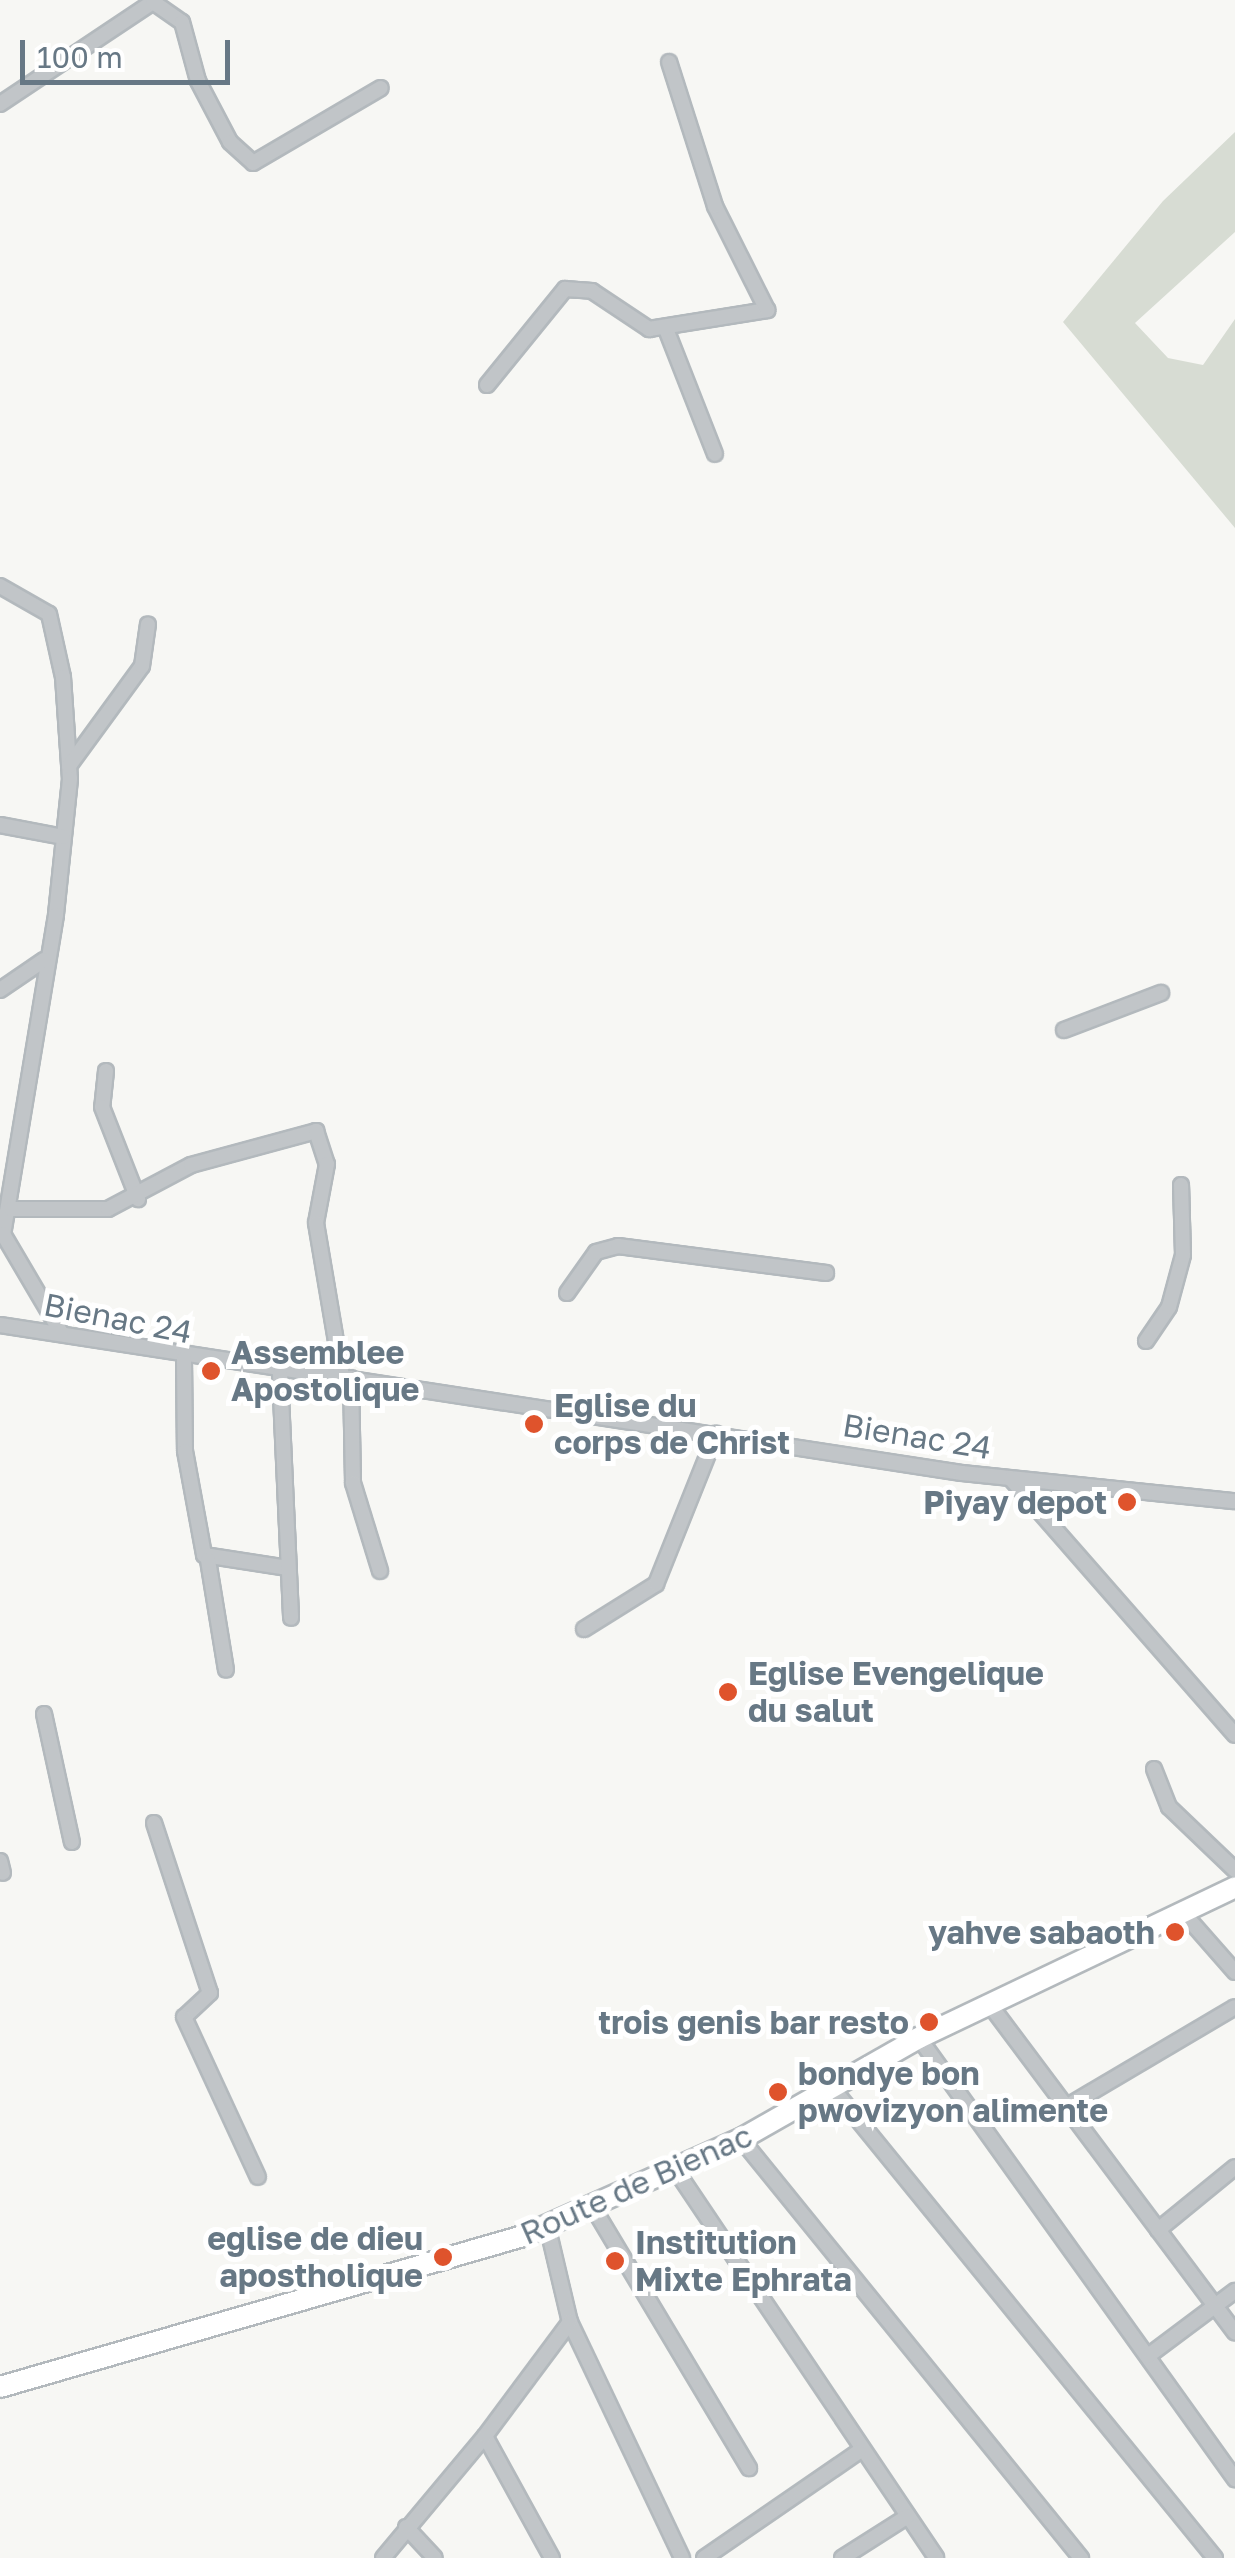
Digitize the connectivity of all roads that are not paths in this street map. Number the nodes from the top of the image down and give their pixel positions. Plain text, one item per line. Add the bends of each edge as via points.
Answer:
1 (669, 62) dead end
2 (381, 88) dead end
3 (0, 104) edge
4 (666, 329) junction
5 (487, 385) dead end
6 (715, 454) dead end
7 (0, 586) edge
8 (148, 624) dead end
9 (69, 766) junction
10 (0, 825) edge
11 (63, 836) junction
12 (44, 960) junction
13 (0, 990) edge
14 (1160, 994) dead end
15 (1064, 1030) dead end
16 (106, 1072) dead end
17 (1181, 1185) dead end
18 (138, 1199) junction
19 (12, 1209) junction
20 (826, 1272) dead end
21 (567, 1292) dead end
22 (0, 1325) edge
23 (62, 1334) junction
24 (1146, 1342) dead end
25 (184, 1359) junction
26 (280, 1374) junction
27 (346, 1378) junction
28 (716, 1434) junction
29 (1011, 1479) junction
30 (1229, 1500) edge
31 (1235, 1514) edge
32 (208, 1560) junction
33 (288, 1568) junction
34 (380, 1571) dead end
35 (291, 1618) dead end
36 (584, 1629) dead end
37 (226, 1670) dead end
38 (44, 1714) dead end
39 (1235, 1735) edge
40 (1154, 1769) dead end
41 (154, 1823) dead end
42 (72, 1842) dead end
43 (1235, 1870) edge
44 (1235, 1887) edge
45 (1185, 1915) junction
46 (1235, 1972) edge
47 (990, 2005) junction
48 (1235, 2007) edge
49 (919, 2038) junction
50 (833, 2089) junction
51 (1066, 2107) junction
52 (742, 2139) junction
53 (673, 2166) junction
54 (1235, 2168) edge
55 (258, 2177) dead end
56 (591, 2204) junction
57 (546, 2225) junction
58 (1158, 2230) junction
59 (1235, 2290) edge
60 (1216, 2308) junction
61 (570, 2322) junction
62 (1235, 2333) edge
63 (1148, 2356) junction
64 (0, 2387) edge
65 (486, 2436) junction
66 (858, 2452) junction
67 (749, 2468) dead end
68 (1235, 2479) edge
69 (908, 2516) junction
70 (406, 2527) junction
71 (383, 2558) edge
72 (435, 2558) edge
73 (552, 2558) edge
74 (682, 2558) edge
75 (704, 2558) edge
76 (842, 2558) edge
77 (936, 2558) edge
78 (1082, 2558) edge
79 (1215, 2558) edge

1 - 4 street via 715,206 767,310
2 - 3 street via 253,163 230,142 198,81 182,22 153,2
4 - 5 street via 639,324 584,288 565,289
4 - 6 street
7 - 9 street via 49,614
8 - 9 street via 142,666
9 - 11 street
10 - 11 street
11 - 12 street
12 - 13 street
12 - 19 street
14 - 15 street
16 - 18 street via 102,1107
17 - 24 street via 1183,1255 1169,1307
18 - 19 street via 108,1209
18 - 27 street via 191,1165 316,1131 326,1164 316,1224
19 - 23 street via 2,1234
20 - 21 street via 618,1246 596,1252
22 - 23 street, Bienac 24
23 - 25 street, Bienac 24
25 - 26 street, Bienac 24
25 - 32 street via 185,1451
26 - 27 street, Bienac 24
26 - 33 street
27 - 28 street, Bienac 24
27 - 34 street via 353,1482
28 - 29 street, Bienac 24
28 - 36 street via 656,1584
29 - 30 street, Bienac 24
29 - 39 street
30 - 31 street
32 - 33 street
32 - 37 street
33 - 35 street
38 - 42 street
40 - 43 street via 1169,1807
41 - 55 street via 210,1993 184,2017
44 - 45 main road, Route de Bienac
45 - 46 street
45 - 47 main road, Route de Bienac
47 - 49 main road, Route de Bienac
47 - 51 street
48 - 51 street
49 - 50 main road, Route de Bienac
49 - 63 street
50 - 52 main road, Route de Bienac
50 - 79 street
51 - 58 street
52 - 53 main road, Route de Bienac
52 - 78 street
53 - 56 main road, Route de Bienac
53 - 66 street
54 - 58 street
56 - 57 main road, Route de Bienac
56 - 67 street
57 - 61 street
57 - 64 main road, Route de Bienac via 438,2266
58 - 60 street
59 - 60 street
60 - 62 street
60 - 63 street
61 - 65 street
61 - 74 street
63 - 68 street
65 - 70 street
65 - 73 street
66 - 69 street
66 - 75 street
69 - 76 street
69 - 77 street
70 - 71 street
70 - 72 street

